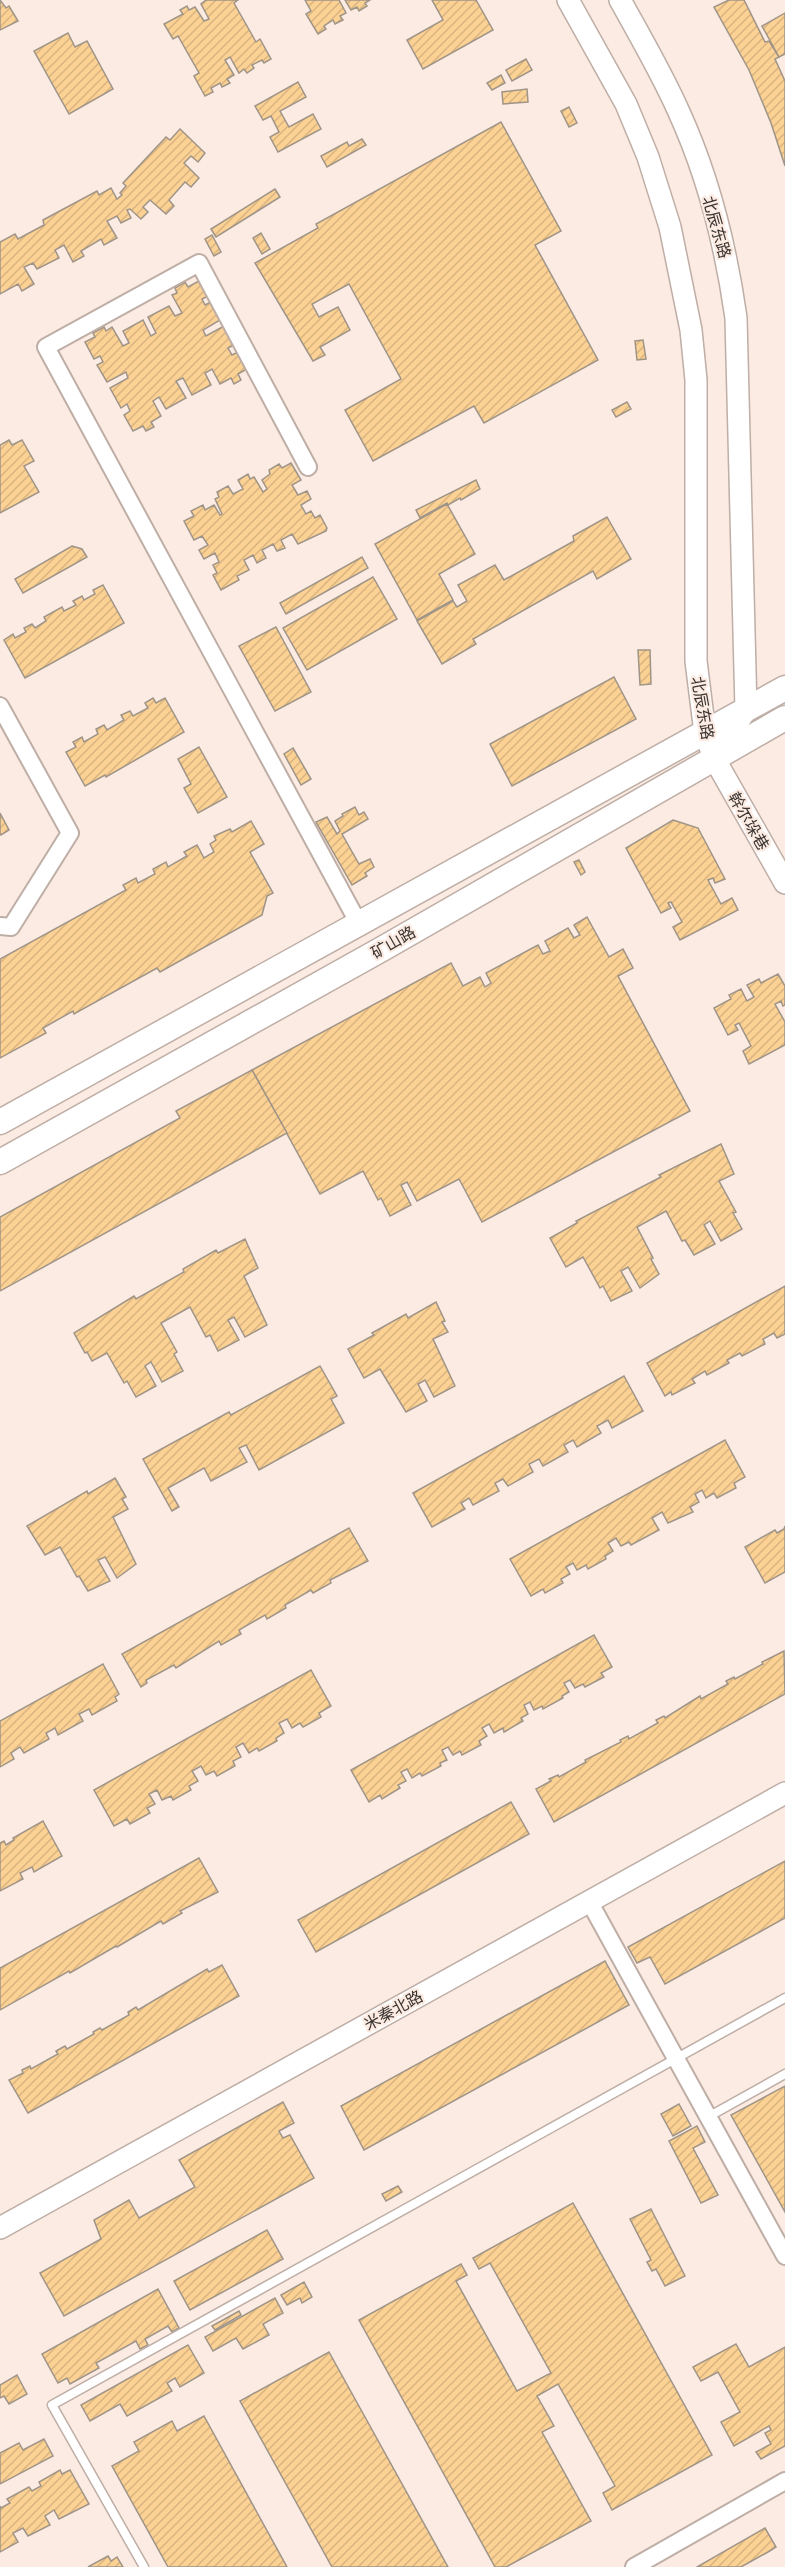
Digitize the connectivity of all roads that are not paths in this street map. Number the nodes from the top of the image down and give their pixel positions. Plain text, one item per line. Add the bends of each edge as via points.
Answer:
1 (568, 0) edge
2 (620, 0) edge
3 (309, 467) dead end
4 (785, 688) edge
5 (0, 706) edge
6 (746, 710) junction
7 (785, 718) edge
8 (705, 733) junction
9 (714, 758) junction
10 (785, 883) edge
11 (359, 924) junction
12 (0, 926) edge
13 (0, 1122) edge
14 (0, 1162) edge
15 (785, 1792) edge
16 (589, 1901) junction
17 (785, 1998) edge
18 (676, 2058) junction
19 (785, 2074) edge
20 (708, 2117) junction
21 (0, 2228) edge
22 (785, 2256) edge
23 (785, 2481) edge
24 (144, 2567) edge
25 (634, 2567) edge

1 - 8 street, 北辰东路 via 626,104 648,157 670,226 691,330 696,380 696,661
2 - 6 street, 北辰东路 via 679,111 729,267 736,329
3 - 11 street via 199,263 46,347
4 - 6 main road, 矿山路
5 - 12 street via 70,833 11,927
6 - 8 main road, 矿山路
6 - 9 street, 北辰东路
7 - 9 main road, 矿山路
8 - 9 street, 北辰东路
8 - 11 main road, 矿山路
9 - 10 street, 幹尔垛巷
9 - 14 main road, 矿山路
11 - 13 main road, 矿山路
15 - 16 street, 米秦北路
16 - 18 street
16 - 21 street, 米秦北路
17 - 18 lane
18 - 20 street
18 - 24 lane via 52,2405
19 - 20 lane
20 - 22 street
23 - 25 street

